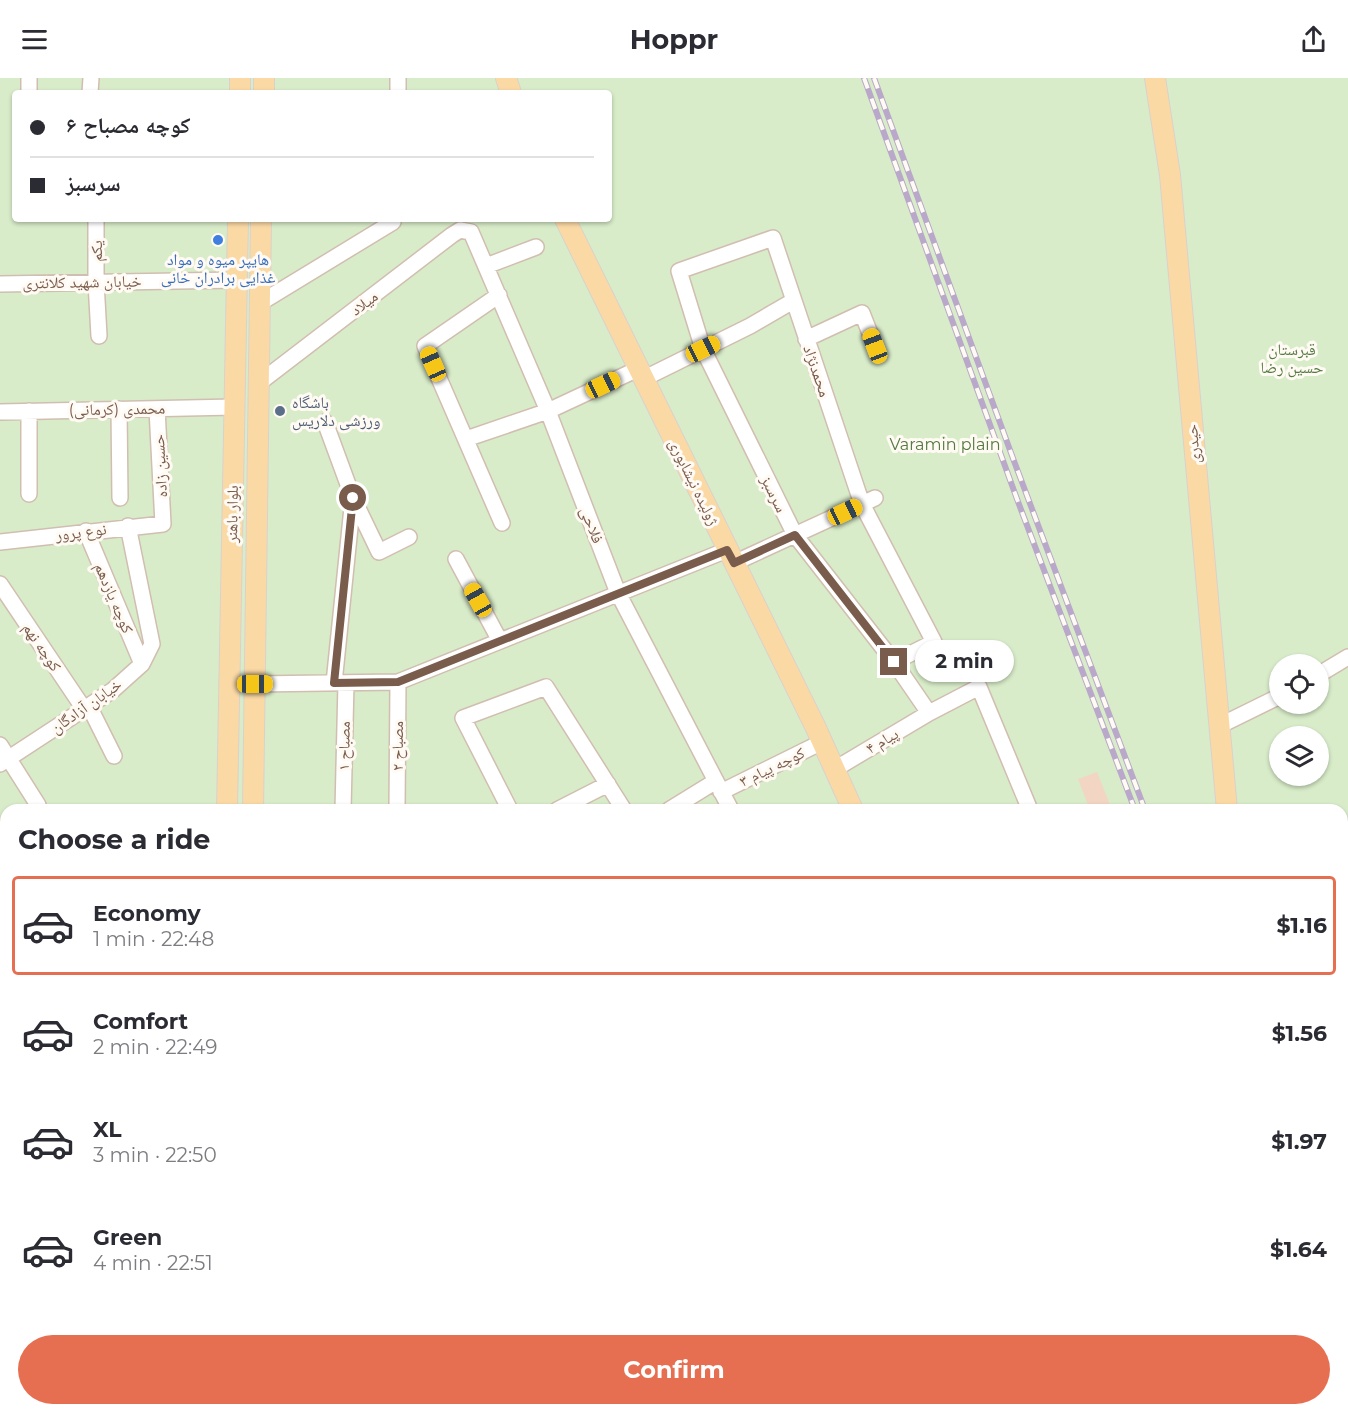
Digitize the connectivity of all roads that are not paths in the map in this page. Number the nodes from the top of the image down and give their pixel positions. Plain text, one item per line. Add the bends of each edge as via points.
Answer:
1 (1155, 78) edge
2 (96, 222) edge
3 (237, 222) edge
4 (261, 222) edge
5 (393, 222) dead end
6 (566, 222) edge
7 (471, 232) joint
8 (773, 238) joint
9 (536, 248) dead end
10 (486, 266) junction
11 (237, 280) junction
12 (96, 282) junction
13 (0, 284) edge
14 (499, 295) junction
15 (793, 301) junction
16 (260, 303) junction
17 (99, 336) dead end
18 (806, 339) junction
19 (875, 346) dead end
20 (703, 349) junction
21 (642, 373) junction
22 (259, 383) junction
23 (234, 407) junction
24 (119, 409) junction
25 (157, 409) junction
26 (29, 411) junction
27 (548, 411) junction
28 (0, 412) edge
29 (325, 422) dead end
30 (466, 439) junction
31 (28, 494) dead end
32 (120, 498) dead end
33 (353, 498) junction
34 (868, 501) junction
35 (502, 523) dead end
36 (163, 524) joint
37 (128, 526) junction
38 (86, 531) junction
39 (795, 535) junction
40 (409, 537) dead end
41 (0, 542) edge
42 (730, 557) junction
43 (456, 559) dead end
44 (0, 584) edge
45 (618, 593) junction
46 (500, 641) junction
47 (1348, 657) edge
48 (894, 662) junction
49 (142, 664) junction
50 (1329, 668) edge
51 (398, 682) junction
52 (340, 683) junction
53 (255, 684) junction
54 (1269, 701) edge
55 (86, 708) junction
56 (929, 713) junction
57 (1219, 726) junction
58 (822, 742) junction
59 (3, 756) edge
60 (114, 756) dead end
61 (835, 769) junction
62 (608, 784) junction
63 (719, 787) junction
64 (37, 804) edge
65 (227, 804) edge
66 (253, 804) edge
67 (343, 804) edge
68 (397, 804) edge
69 (507, 804) edge
70 (569, 804) edge
71 (620, 804) edge
72 (682, 804) edge
73 (728, 804) edge
74 (850, 804) edge
75 (1027, 804) edge
76 (1226, 804) edge

1 - 57 main road, حیدری via 1170,175
2 - 12 street, یکم
3 - 11 main road, بلوار باهنر
4 - 16 main road, بلوار باهنر
5 - 16 street
6 - 21 main road, ژولیده نیشابوری
7 - 10 street, فلاحی
7 - 22 street, میلاد via 460,230
8 - 15 street, محمدنژاد
8 - 20 street, سرسبز via 679,271
9 - 10 street
10 - 14 street, فلاحی
11 - 12 street, خیابان شهید کلانتری
11 - 23 main road, بلوار باهنر
12 - 13 street, خیابان شهید کلانتری
12 - 17 street, یکم
14 - 27 street, فلاحی
14 - 30 street via 425,346
15 - 18 street, محمدنژاد
15 - 20 street
16 - 22 main road, بلوار باهنر
18 - 19 street via 862,314
18 - 34 street, محمدنژاد
20 - 21 street
20 - 39 street, سرسبز
21 - 27 street
21 - 42 main road, ژولیده نیشابوری
22 - 53 main road, بلوار باهنر
23 - 25 street, محمدی (کرمانی)
23 - 65 main road, بلوار باهنر
24 - 25 street, محمدی (کرمانی)
24 - 26 street, محمدی (کرمانی)
24 - 32 street
25 - 36 street, حسین زاده
26 - 28 street, محمدی (کرمانی)
26 - 31 street
27 - 30 street
27 - 45 street, فلاحی
29 - 33 street
30 - 35 street
33 - 40 street via 379,552
33 - 52 street, مصباح ۱
34 - 39 street
34 - 48 street, محمدنژاد via 934,642
36 - 37 street, نوع پرور
37 - 38 street, نوع پرور
37 - 49 street via 152,644
38 - 41 street, نوع پرور
38 - 49 street, کوچه یازدهم
39 - 42 street
39 - 48 street, سرسبز
42 - 45 street
42 - 58 main road, ژولیده نیشابوری
43 - 46 street
44 - 55 street, کوچه نهم
45 - 46 street
45 - 63 street, فلاحی
46 - 51 street
47 - 50 street
48 - 56 street, سرسبز
49 - 55 street, خیابان آزادگان
51 - 52 street
51 - 68 street, مصباح ۲
52 - 53 street
52 - 67 street, مصباح ۱
53 - 66 main road, بلوار باهنر
54 - 57 street
55 - 59 street, خیابان آزادگان
55 - 60 street, کوچه نهم
56 - 61 street, پیام ۴
56 - 75 street, پیام ۴ via 978,687
57 - 76 main road, حیدری
58 - 61 main road, ژولیده نیشابوری
58 - 63 street, کوچه پیام ۳
59 - 64 street
61 - 74 main road, ژولیده نیشابوری
62 - 69 street via 546,687 463,718
62 - 70 street
62 - 71 street
63 - 72 street, کوچه پیام ۳
63 - 73 street, فلاحی

